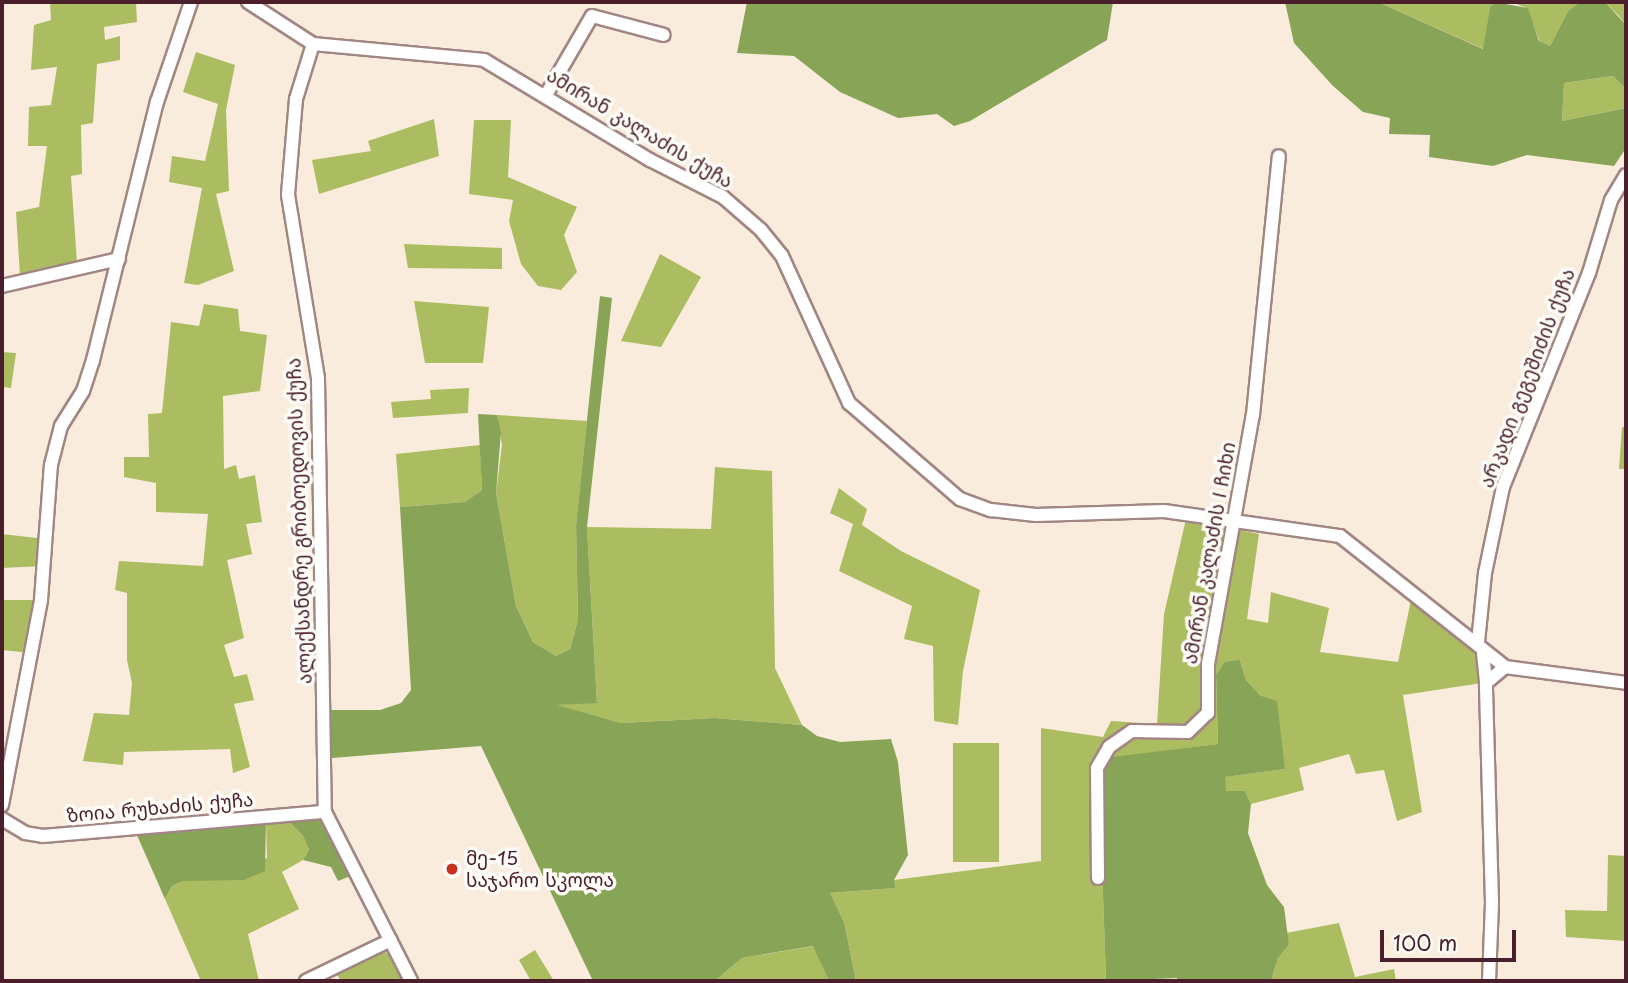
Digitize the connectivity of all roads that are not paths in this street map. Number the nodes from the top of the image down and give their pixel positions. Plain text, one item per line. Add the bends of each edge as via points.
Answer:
1 (191, 2) edge
2 (248, 2) edge
3 (664, 35) dead end
4 (313, 44) junction
5 (546, 95) junction
6 (1279, 156) dead end
7 (1626, 175) edge
8 (119, 259) junction
9 (2, 286) edge
10 (1231, 524) junction
11 (1481, 648) junction
12 (1505, 667) junction
13 (1486, 683) junction
14 (1626, 683) edge
15 (2, 805) edge
16 (325, 812) junction
17 (2, 819) edge
18 (1098, 878) dead end
19 (391, 940) junction
20 (306, 981) edge
21 (411, 981) edge
22 (1489, 981) edge

1 - 8 street via 157,102
2 - 4 street, ამირან კალაძის ქუჩა
3 - 5 street via 592,16
4 - 5 street, ამირან კალაძის ქუჩა via 484,60
4 - 16 street, ალექსანდრე გრიბოედოვის ქუჩა via 296,99 288,195 318,379
5 - 10 street, ამირან კალაძის ქუჩა via 650,160 723,197 761,230 782,256 849,403 960,499 990,510 1035,515 1164,511
6 - 10 street, ამირან კალაძის I ჩიხი via 1253,415
7 - 11 street, არკადი გეგეშიძის ქუჩა via 1611,200 1589,273 1503,488 1485,573
8 - 9 street
8 - 15 street via 83,391 61,426 51,464 41,600
10 - 11 street, ამირან კალაძის ქუჩა via 1340,536
10 - 18 street, ამირან კალაძის I ჩიხი via 1208,664 1208,713 1188,732 1132,731 1109,747 1097,768
11 - 12 street, ამირან კალაძის ქუჩა
11 - 13 street, არკადი გეგეშიძის ქუჩა
12 - 13 street
12 - 14 street, ამირან კალაძის ქუჩა
13 - 22 street, არკადი გეგეშიძის ქუჩა via 1492,903
16 - 17 street, ზოია რუხაძის ქუჩა via 43,836 25,833
16 - 19 street, ალექსანდრე გრიბოედოვის ქუჩა
19 - 20 street
19 - 21 street, ალექსანდრე გრიბოედოვის ქუჩა

